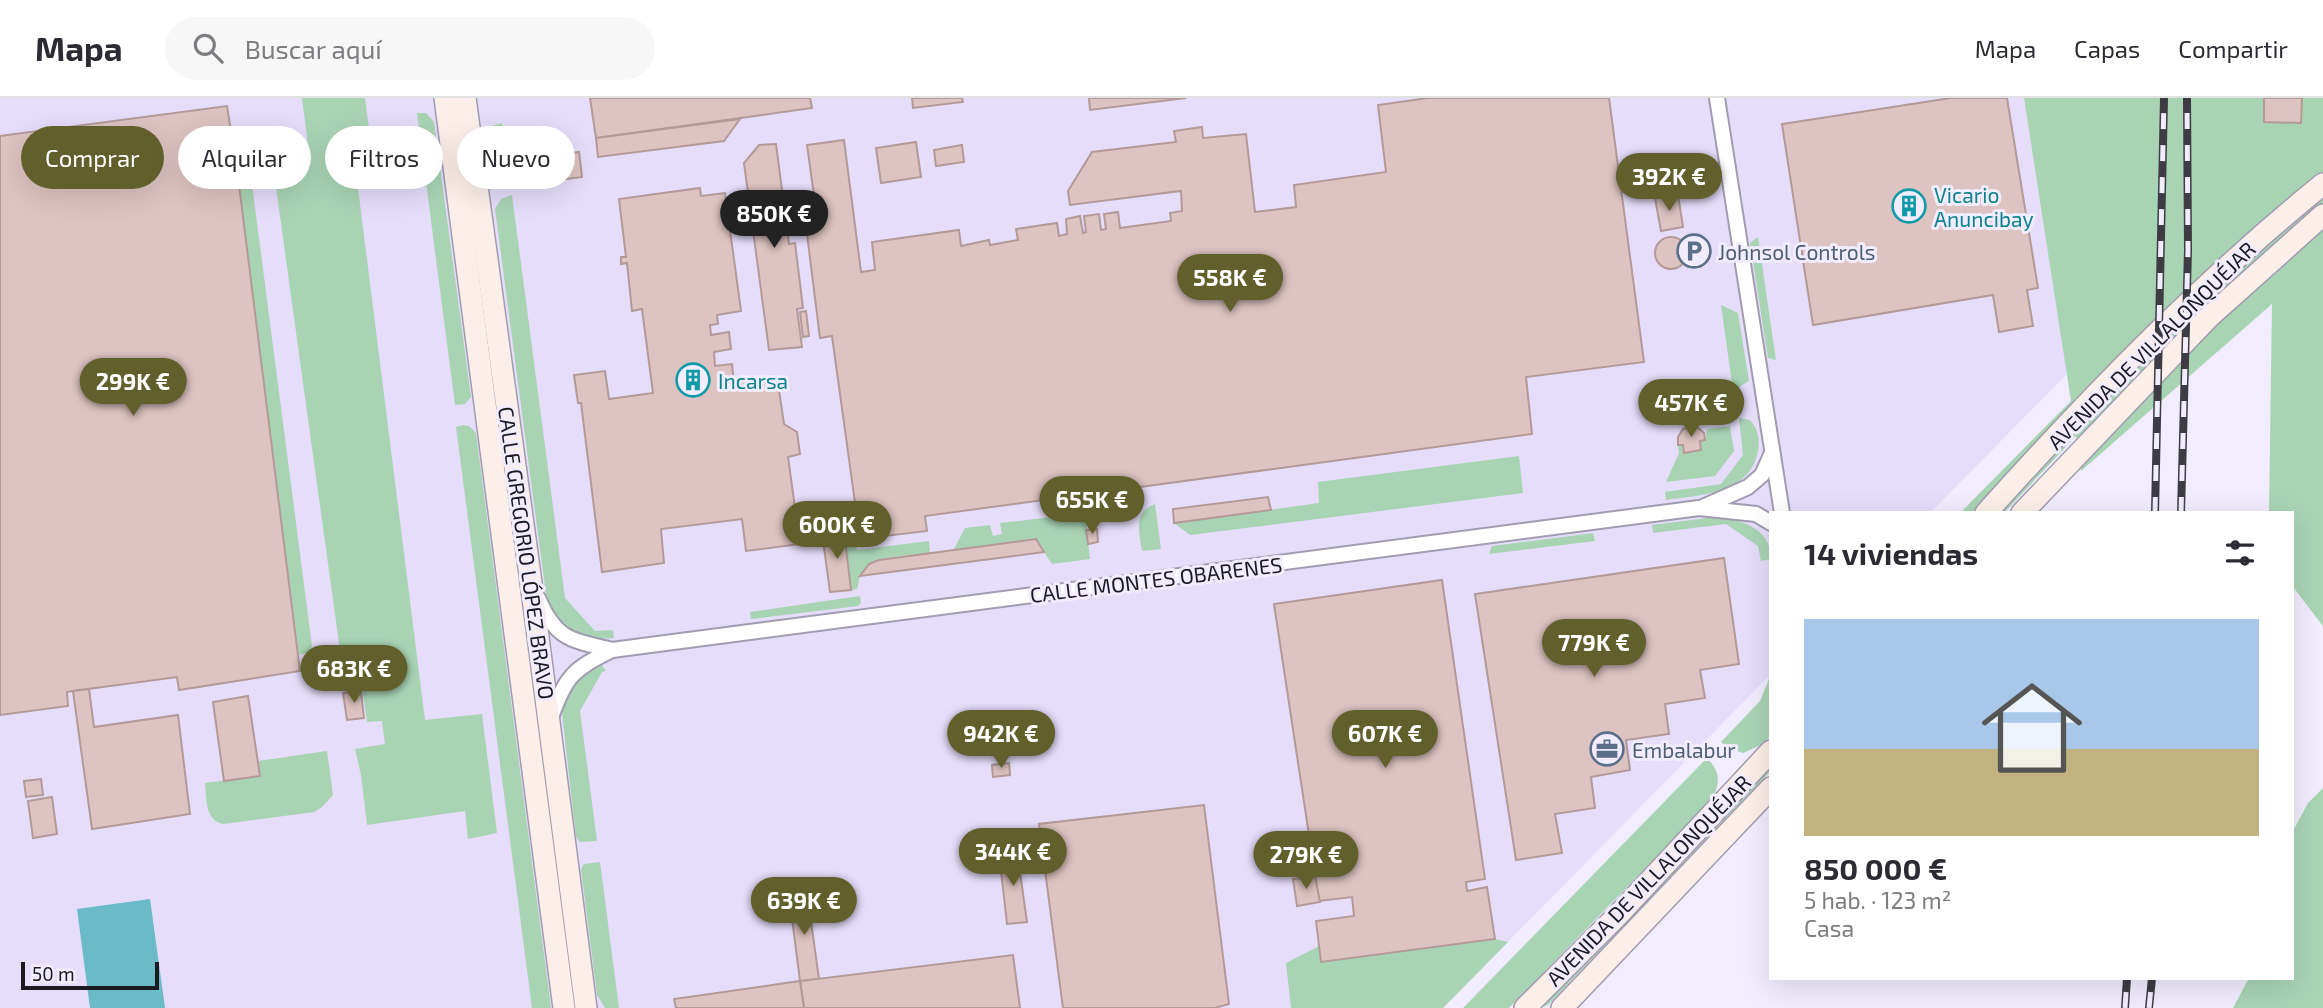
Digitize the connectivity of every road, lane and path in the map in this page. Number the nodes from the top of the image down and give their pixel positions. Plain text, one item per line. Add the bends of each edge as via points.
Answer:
1 (445, 98) edge
2 (465, 98) edge
3 (1717, 98) edge
4 (2323, 184) edge
5 (2323, 215) edge
6 (1773, 452) junction
7 (1699, 508) junction
8 (1782, 511) edge
9 (1988, 511) edge
10 (2024, 511) edge
11 (1769, 522) edge
12 (531, 583) junction
13 (612, 650) junction
14 (549, 721) junction
15 (1769, 753) edge
16 (1769, 790) edge
17 (564, 1008) edge
18 (586, 1008) edge
19 (1525, 1008) edge
20 (1562, 1008) edge

1 - 17 main road, CALLE GREGORIO LÓPEZ BRAVO
2 - 12 main road, CALLE GREGORIO LÓPEZ BRAVO
3 - 6 street
4 - 9 main road, AVENIDA DE VILLALONQUÉJAR via 2183,307
5 - 10 main road, AVENIDA DE VILLALONQUÉJAR via 2209,317
6 - 7 street, CALLE MONTES OBARENES via 1762,475 1748,487
6 - 8 street
7 - 11 street, CALLE MONTES OBARENES via 1756,514
7 - 13 street, CALLE MONTES OBARENES
12 - 13 street, CALLE MONTES OBARENES via 558,632
12 - 14 main road, CALLE GREGORIO LÓPEZ BRAVO
13 - 14 street, CALLE MONTES OBARENES via 571,675
14 - 18 main road, CALLE GREGORIO LÓPEZ BRAVO
15 - 19 main road, AVENIDA DE VILLALONQUÉJAR
16 - 20 main road, AVENIDA DE VILLALONQUÉJAR

